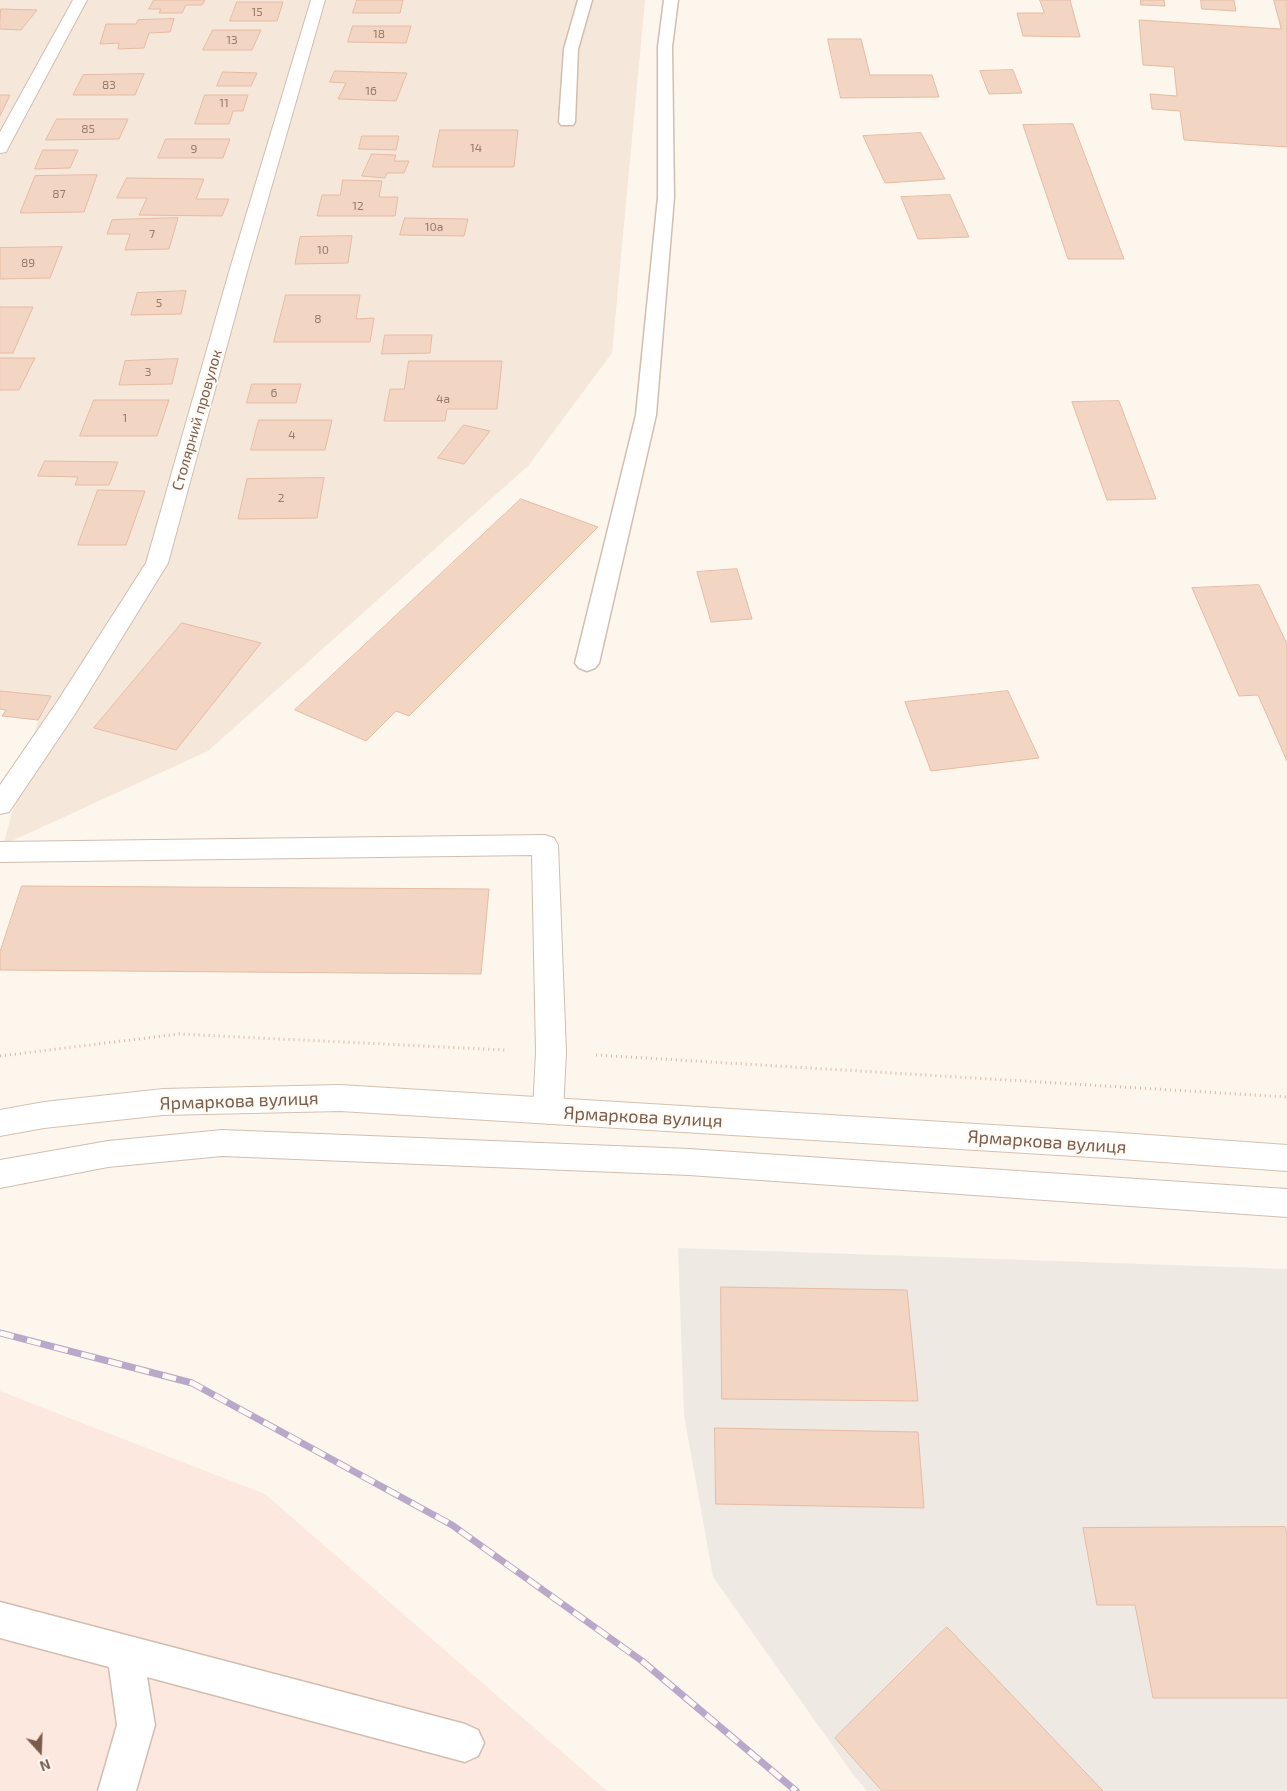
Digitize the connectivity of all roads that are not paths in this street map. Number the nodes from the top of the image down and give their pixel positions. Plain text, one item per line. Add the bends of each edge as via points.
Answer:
1 (80, 0) edge
2 (318, 0) edge
3 (585, 0) edge
4 (671, 0) edge
5 (567, 122) dead end
6 (0, 148) edge
7 (587, 663) dead end
8 (0, 805) edge
9 (0, 852) edge
10 (548, 1111) junction
11 (0, 1123) edge
12 (1287, 1158) edge
13 (0, 1174) edge
14 (1287, 1203) edge
15 (0, 1620) edge
16 (124, 1653) junction
17 (465, 1744) dead end
18 (117, 1791) edge

1 - 6 street
2 - 8 street, Столярний провулок via 157,563 66,708
3 - 5 lane via 571,49
4 - 7 lane via 665,47 666,197 646,415
9 - 10 street via 545,845 551,1052
10 - 11 street, Ярмаркова вулиця via 340,1098 249,1099 163,1102
10 - 12 street, Ярмаркова вулиця
13 - 14 street via 108,1154 222,1144 689,1162
15 - 16 lane
16 - 17 lane
16 - 18 lane via 136,1725

